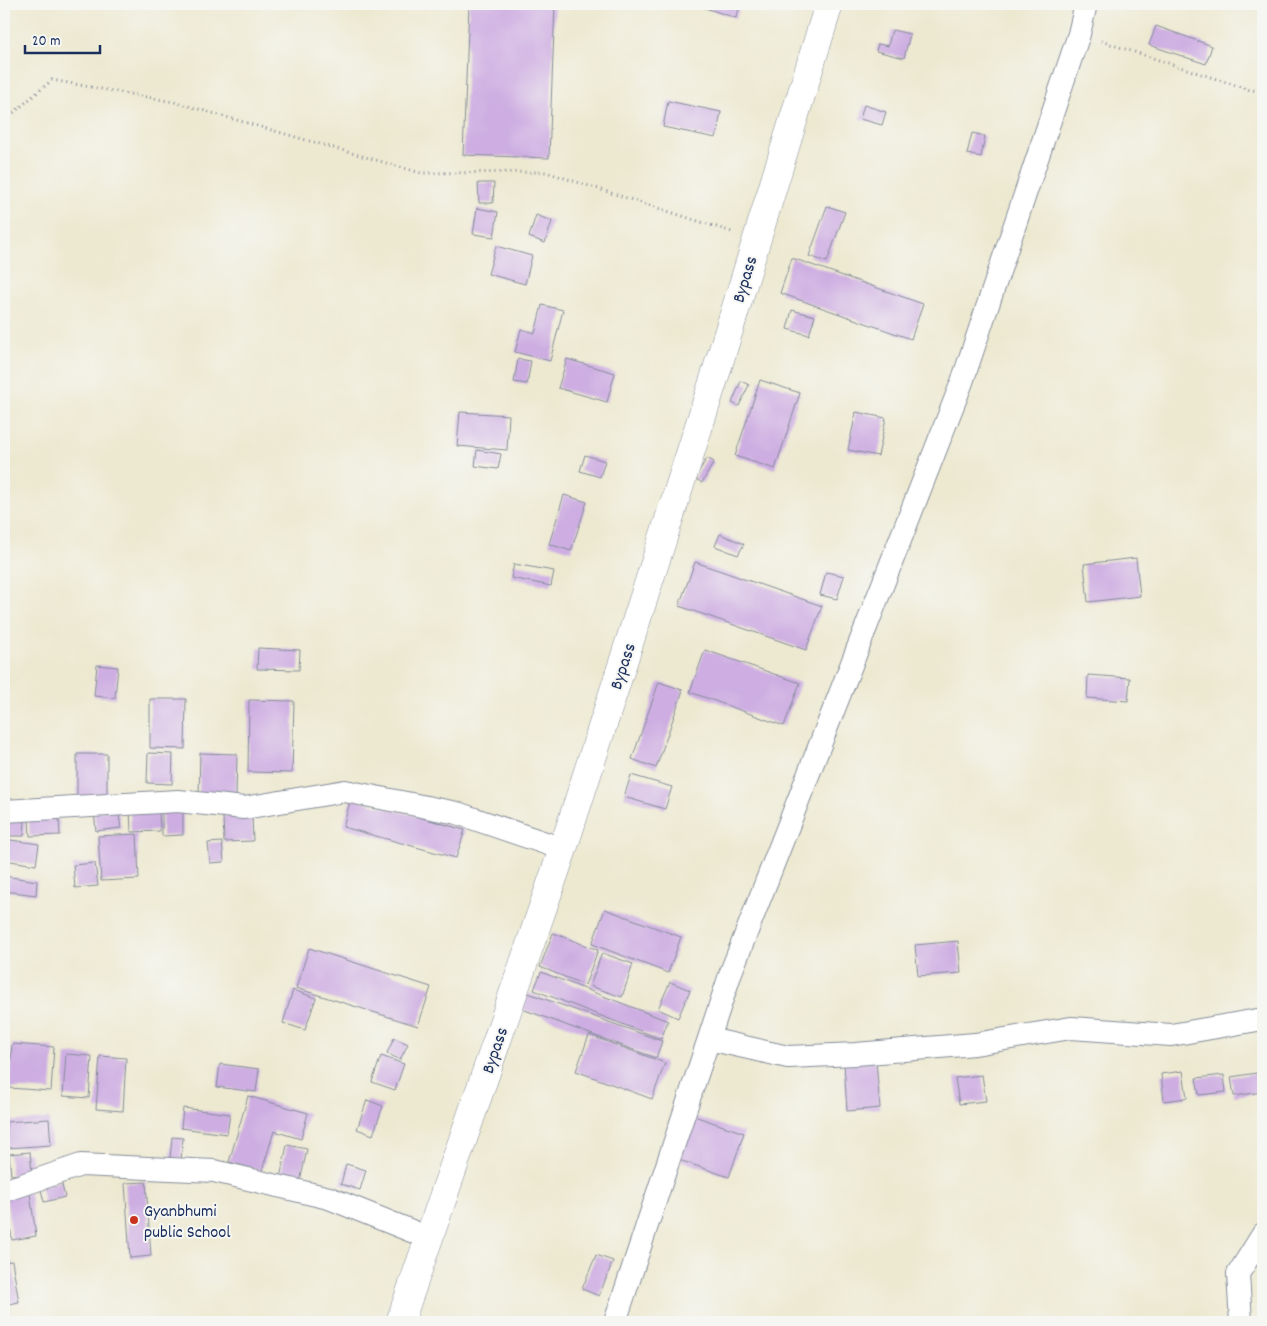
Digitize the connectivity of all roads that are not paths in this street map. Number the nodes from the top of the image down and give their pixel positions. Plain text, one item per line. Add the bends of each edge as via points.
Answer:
1 (829, 4) edge
2 (1086, 4) edge
3 (4, 811) edge
4 (563, 849) junction
5 (1263, 1019) edge
6 (709, 1039) junction
7 (4, 1192) edge
8 (1263, 1234) edge
9 (429, 1238) junction
10 (400, 1322) edge
11 (615, 1322) edge
12 (1241, 1322) edge

1 - 4 main road, Bypass
2 - 6 street via 1080,34 962,382 731,972
3 - 4 street via 178,801 244,808 345,791 457,813
4 - 9 main road, Bypass
5 - 6 street via 1171,1035 1071,1028 975,1044 846,1055 788,1057
6 - 11 street
7 - 9 street via 81,1165 214,1171 329,1198
8 - 12 street via 1238,1274
9 - 10 main road, Bypass

